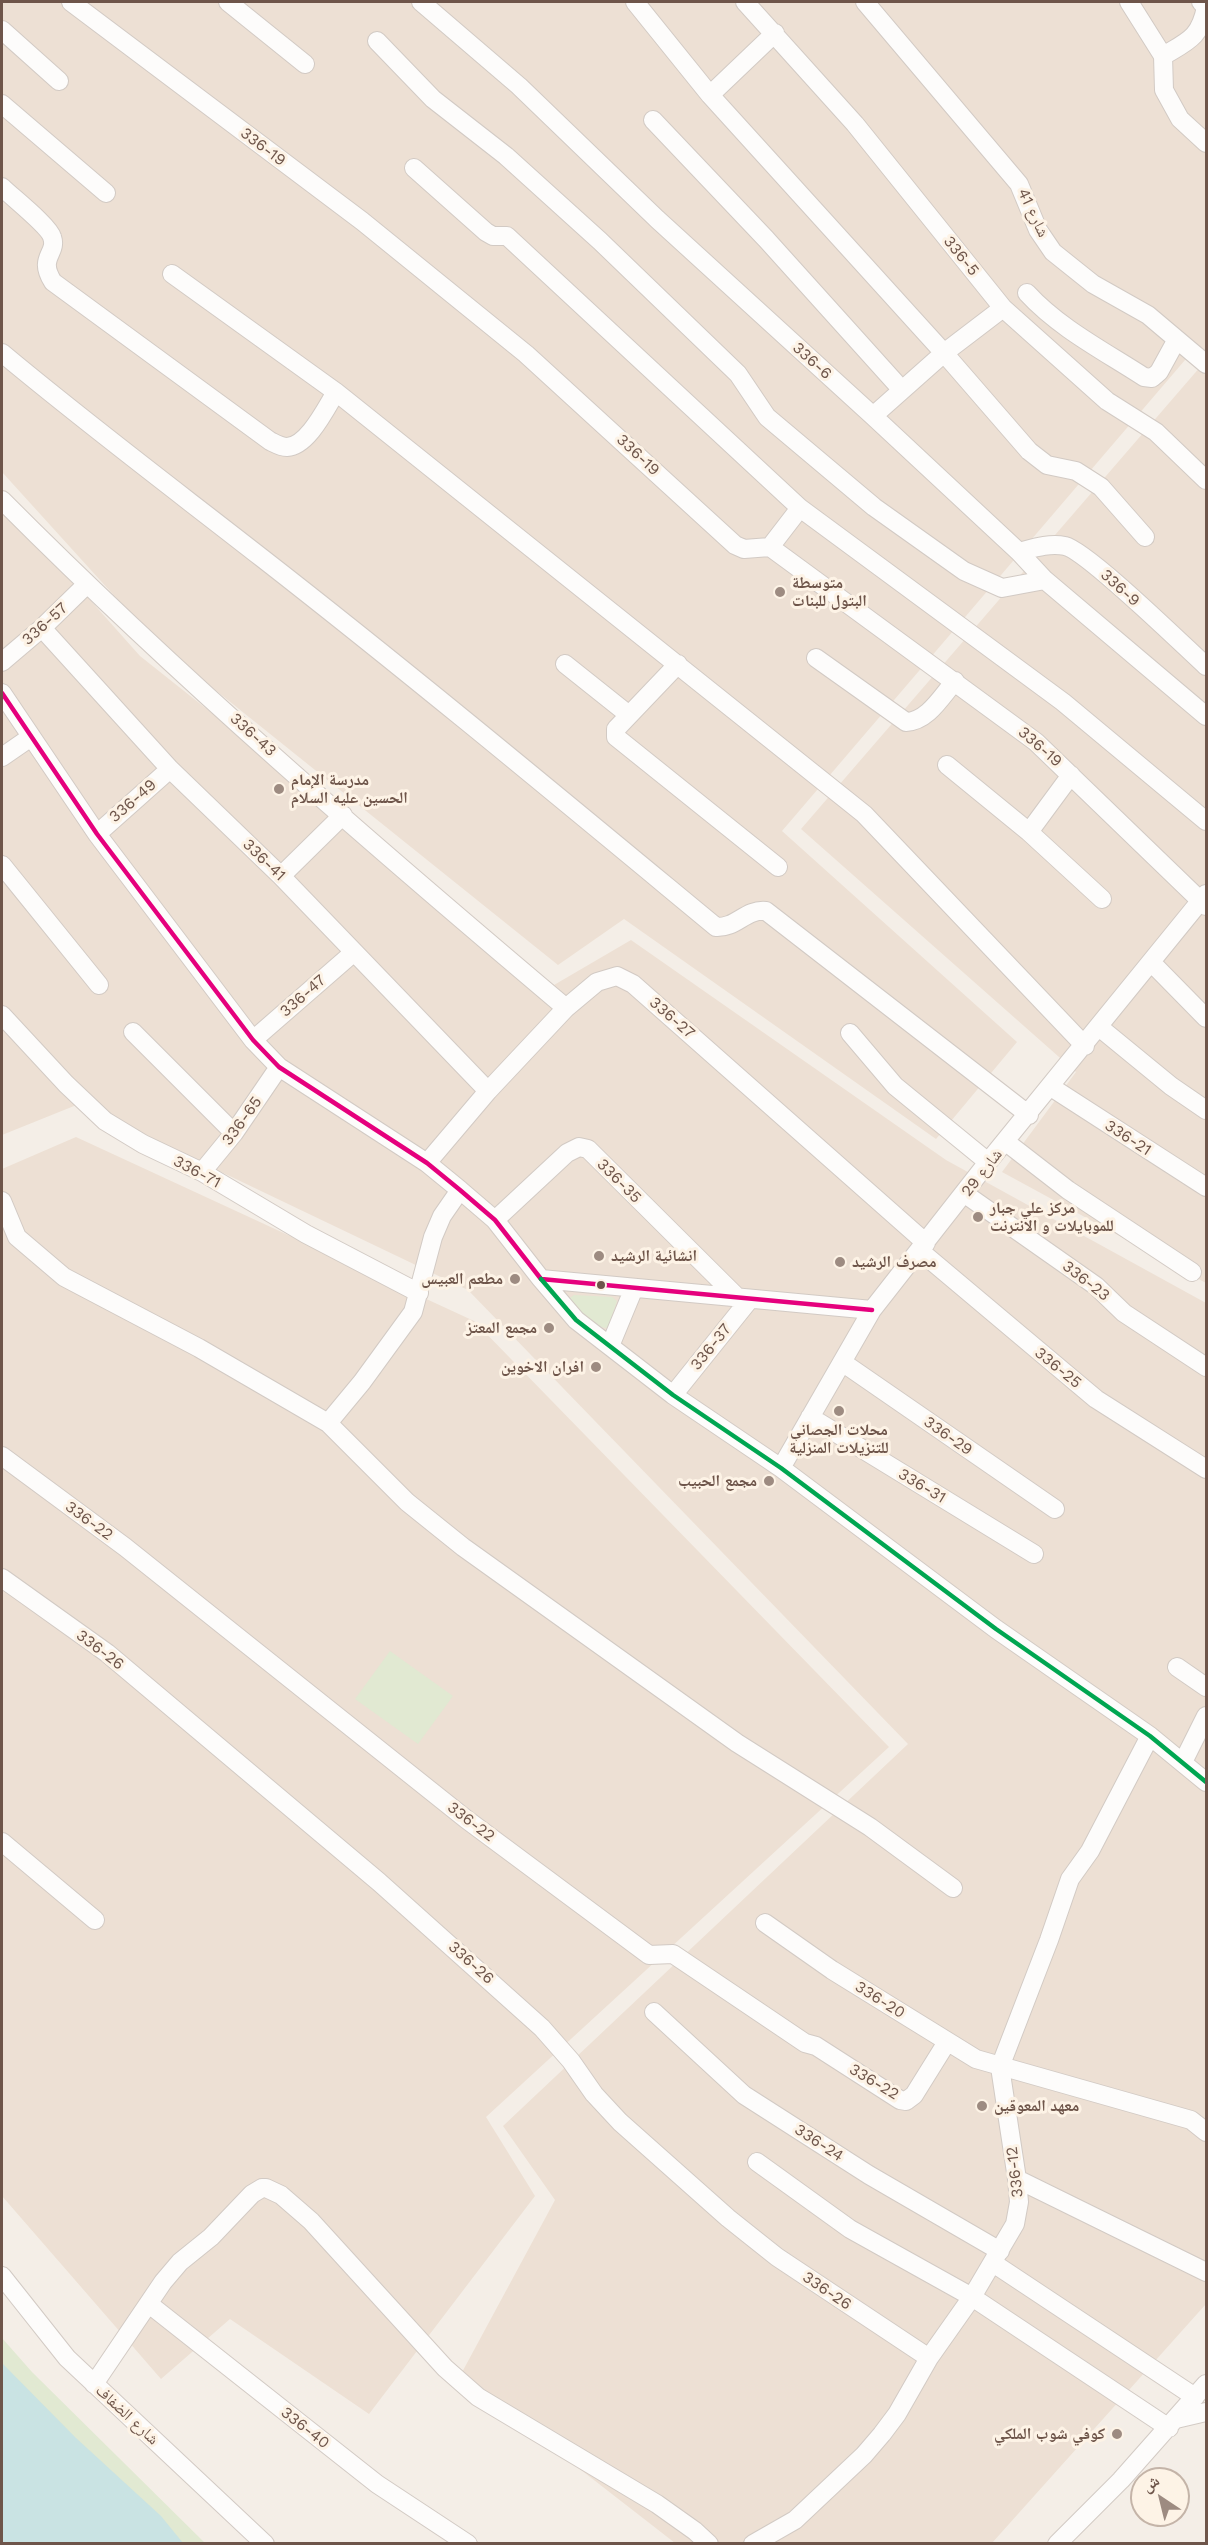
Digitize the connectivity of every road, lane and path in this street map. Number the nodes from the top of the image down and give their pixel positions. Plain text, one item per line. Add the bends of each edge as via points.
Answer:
1 (71, 2) edge
2 (228, 2) edge
3 (421, 2) edge
4 (635, 2) edge
5 (745, 2) edge
6 (865, 2) edge
7 (1129, 2) edge
8 (1201, 2) edge
9 (2, 30) edge
10 (775, 33) junction
11 (377, 41) dead end
12 (1163, 56) junction
13 (305, 64) dead end
14 (59, 81) dead end
15 (711, 95) junction
16 (2, 104) edge
17 (653, 120) dead end
18 (1206, 143) edge
19 (414, 168) dead end
20 (2, 187) edge
21 (106, 193) dead end
22 (172, 274) dead end
23 (1027, 293) dead end
24 (1003, 308) junction
25 (1176, 341) junction
26 (2, 353) edge
27 (944, 353) junction
28 (1206, 364) edge
29 (902, 390) junction
30 (336, 392) junction
31 (873, 416) junction
32 (1206, 480) edge
33 (2, 500) edge
34 (800, 508) junction
35 (1145, 537) dead end
36 (770, 547) junction
37 (1019, 552) junction
38 (1045, 580) junction
39 (86, 585) junction
40 (42, 628) junction
41 (816, 658) dead end
42 (2, 662) edge
43 (565, 664) dead end
44 (678, 664) junction
45 (1206, 666) edge
46 (955, 681) junction
47 (2, 693) edge
48 (630, 714) junction
49 (1206, 716) edge
50 (31, 737) junction
51 (2, 757) edge
52 (947, 765) dead end
53 (170, 769) junction
54 (1071, 774) junction
55 (343, 815) junction
56 (1206, 821) edge
57 (1029, 832) junction
58 (97, 834) junction
59 (2, 866) edge
60 (778, 867) dead end
61 (281, 876) junction
62 (8, 886) edge
63 (1102, 898) dead end
64 (1205, 900) edge
65 (353, 953) junction
66 (1151, 962) junction
67 (99, 985) dead end
68 (566, 1008) junction
69 (2, 1015) edge
70 (1206, 1018) edge
71 (1099, 1028) junction
72 (133, 1032) dead end
73 (850, 1033) dead end
74 (253, 1040) junction
75 (1085, 1046) junction
76 (279, 1067) junction
77 (1051, 1088) junction
78 (488, 1091) junction
79 (1206, 1110) edge
80 (1029, 1115) junction
81 (234, 1133) junction
82 (1006, 1142) junction
83 (988, 1162) junction
84 (427, 1163) junction
85 (202, 1172) junction
86 (1206, 1187) edge
87 (460, 1190) junction
88 (965, 1194) junction
89 (2, 1201) edge
90 (495, 1220) junction
91 (923, 1247) junction
92 (1192, 1272) dead end
93 (541, 1279) junction
94 (634, 1288) junction
95 (419, 1293) junction
96 (744, 1298) junction
97 (872, 1310) junction
98 (610, 1346) junction
99 (842, 1362) junction
100 (1206, 1367) edge
101 (673, 1395) junction
102 (810, 1417) junction
103 (328, 1423) junction
104 (2, 1456) edge
105 (781, 1468) junction
106 (1206, 1469) edge
107 (1055, 1509) dead end
108 (1034, 1554) dead end
109 (2, 1578) edge
110 (1177, 1667) dead end
111 (1206, 1687) edge
112 (1206, 1717) edge
113 (1150, 1736) junction
114 (1183, 1762) junction
115 (1206, 1782) edge
116 (2, 1842) edge
117 (953, 1888) dead end
118 (96, 1920) dead end
119 (765, 1923) dead end
120 (654, 2012) dead end
121 (947, 2042) junction
122 (1000, 2067) junction
123 (1206, 2132) edge
124 (757, 2162) dead end
125 (1017, 2179) junction
126 (997, 2257) junction
127 (1206, 2272) edge
128 (2, 2276) edge
129 (972, 2297) junction
130 (148, 2304) junction
131 (929, 2358) junction
132 (94, 2384) junction
133 (1203, 2398) edge
134 (1172, 2423) junction
135 (265, 2544) edge
136 (468, 2544) edge
137 (709, 2544) edge
138 (753, 2544) edge
139 (1057, 2544) edge

1 - 36 street, 336-19 via 362,221 526,354 735,545 744,549
2 - 13 street
3 - 31 street, 336-6 via 519,86 657,219
4 - 15 street
5 - 10 street, 336-5
6 - 25 street, شارع 41 via 1019,184 1038,230 1053,252 1093,284 1148,315
7 - 12 street
8 - 12 street via 1206,7 1194,38
9 - 14 street
10 - 15 street
10 - 24 street, 336-5 via 855,124
11 - 38 street via 433,99 532,179 721,357 738,374 767,417 874,507 964,571 1002,588
12 - 18 street via 1164,90 1180,119
15 - 27 street
16 - 21 street
17 - 29 street
19 - 34 street via 486,232 507,236
20 - 30 street via 52,237 46,271 53,282 270,441 290,447 306,438
22 - 30 street
23 - 25 street via 1069,329 1144,377 1152,378 1159,372
24 - 27 street
24 - 32 street, 336-5 via 1107,401 1156,432
25 - 28 street, شارع 41
26 - 80 street via 93,429 466,720 716,927 728,927 756,910 766,911
27 - 29 street
27 - 35 street via 1029,451 1047,465 1076,471 1101,487
29 - 31 street
30 - 44 street
31 - 37 street, 336-6
33 - 39 street, 336-43
34 - 36 street
34 - 56 street via 1063,702
36 - 46 street, 336-19
37 - 38 street, 336-6
37 - 45 street, 336-9 via 1045,545 1066,546 1093,564
38 - 49 street, 336-6
39 - 40 street, 336-57
39 - 55 street, 336-43
40 - 42 street, 336-57
40 - 53 street, 336-41
41 - 46 street via 906,722 916,722 926,715
43 - 48 street
44 - 48 street
44 - 75 street via 864,814
46 - 54 street, 336-19 via 1036,742
47 - 50 street
48 - 60 street via 616,729 616,737
50 - 51 street
50 - 58 street
52 - 57 street
53 - 58 street, 336-49
53 - 61 street, 336-41
54 - 57 street
54 - 64 street, 336-19
55 - 61 street
55 - 68 street, 336-43
57 - 63 street
58 - 74 street
59 - 62 street
61 - 65 street, 336-41
62 - 67 street
64 - 66 street, شارع 29
65 - 74 street, 336-47
65 - 78 street, 336-41
66 - 70 street
66 - 71 street, شارع 29
68 - 78 street, 336-27
68 - 91 street, 336-27 via 597,981 618,976 633,984
69 - 85 street, 336-71 via 105,1121
71 - 75 street, شارع 29
71 - 79 street
72 - 81 street
73 - 83 street via 895,1086
74 - 76 street
75 - 77 street, شارع 29
76 - 81 street, 336-65
76 - 84 street
77 - 80 street, شارع 29
77 - 86 street, 336-21
78 - 84 street, 336-27
80 - 82 street, شارع 29
81 - 85 street, 336-65
82 - 83 street, شارع 29
82 - 92 street via 1068,1190
83 - 88 street, شارع 29
84 - 87 street
85 - 95 street, 336-71 via 306,1234
87 - 90 street
87 - 95 street via 433,1238
88 - 91 street, شارع 29
88 - 100 street, 336-23 via 1096,1286 1124,1313
89 - 103 street via 18,1237 64,1277 199,1348
90 - 93 street
90 - 96 street, 336-35 via 567,1153 579,1147 588,1149
91 - 97 street, شارع 29
91 - 106 street, 336-25 via 1096,1399
93 - 94 street
93 - 98 street via 576,1320
94 - 96 street
94 - 98 street
95 - 103 street via 413,1312
96 - 97 street
96 - 101 street, 336-37
97 - 99 street, شارع 29
98 - 101 street
99 - 102 street, شارع 29
99 - 107 street, 336-29
101 - 105 street
102 - 105 street, شارع 29
102 - 108 street, 336-31
103 - 117 street via 407,1502 462,1547 738,1743 870,1827
104 - 121 street, 336-22 via 125,1547 457,1812 649,1955 673,1954 900,2100 915,2095
105 - 113 street via 996,1629
109 - 131 street, 336-26 via 107,1653 404,1904 542,2028 620,2122 728,2218 786,2263
110 - 111 street
112 - 114 street
113 - 114 street
113 - 122 street via 1090,1851 1070,1880
114 - 115 street
116 - 118 street
119 - 121 street, 336-20
120 - 126 street, 336-24 via 744,2095
121 - 122 street, 336-20 via 976,2059
122 - 123 street, 336-20 via 1191,2120
122 - 125 street, 336-12
124 - 129 street via 850,2229
125 - 126 street, 336-12 via 1018,2214
125 - 127 street
126 - 129 street, 336-12
126 - 133 street, 336-24
128 - 132 street, شارع الضفاف via 60,2350
129 - 131 street, 336-12
129 - 134 street
130 - 132 street
130 - 136 street, 336-40 via 377,2484
130 - 137 street via 180,2262 211,2238 252,2194 262,2188 270,2189 310,2221 445,2368 478,2397 657,2504
131 - 138 street, 336-12 via 897,2414 864,2455 795,2520
132 - 135 street, شارع الضفاف
133 - 134 street
134 - 139 street

